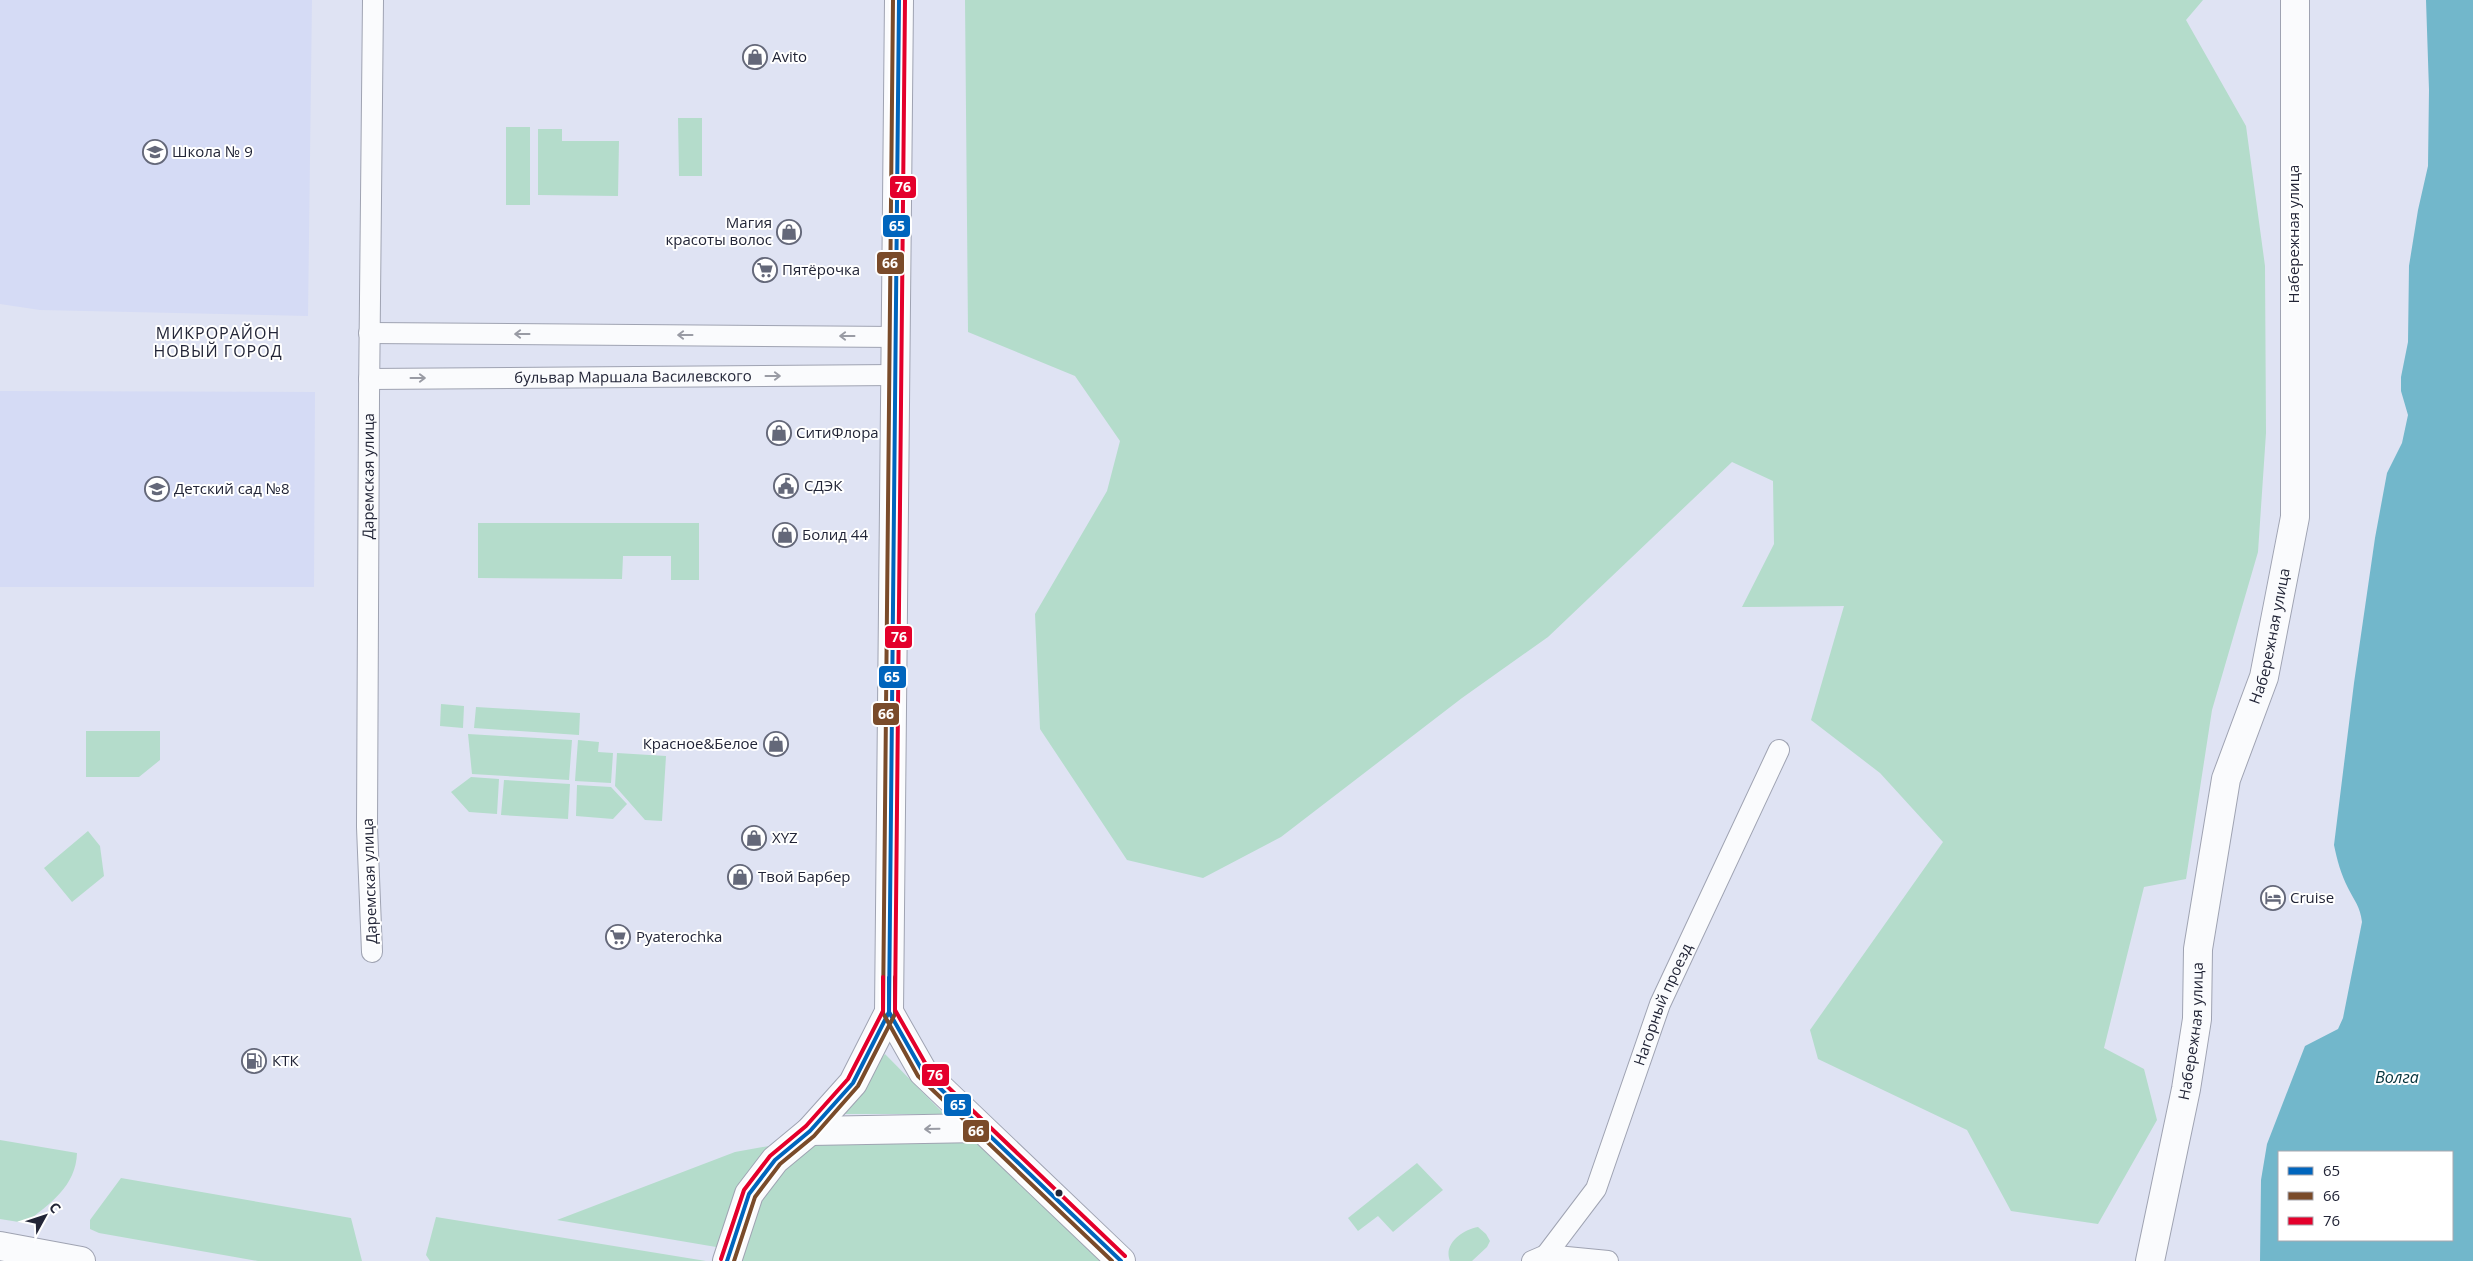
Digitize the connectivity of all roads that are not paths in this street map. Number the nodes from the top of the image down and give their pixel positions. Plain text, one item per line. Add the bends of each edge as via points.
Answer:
1 (374, 0) edge
2 (899, 0) edge
3 (2295, 0) edge
4 (369, 333) junction
5 (896, 336) junction
6 (896, 375) junction
7 (369, 379) junction
8 (1779, 750) dead end
9 (372, 952) dead end
10 (889, 1012) junction
11 (980, 1128) junction
12 (810, 1131) junction
13 (0, 1246) edge
14 (1539, 1258) edge
15 (81, 1261) edge
16 (727, 1261) edge
17 (1121, 1261) edge
18 (1608, 1261) edge
19 (2150, 1261) edge

1 - 4 street, Даремская улица
2 - 5 main road
3 - 19 main road, Набережная улица via 2295,517 2264,677 2226,778 2198,949 2197,1019 2186,1089
5 -> 4 street
4 - 7 street, Даремская улица
5 - 6 main road
7 -> 6 street, бульвар Маршала Василевского
6 - 10 main road
7 - 9 street, Даремская улица via 368,836
8 - 14 street, Нагорный проезд via 1660,1004 1596,1188
10 - 11 main road via 923,1072
10 - 12 main road via 853,1083
11 -> 12 main road
11 - 17 main road
12 - 16 main road via 775,1160 750,1194
13 - 15 main road
14 - 18 street

